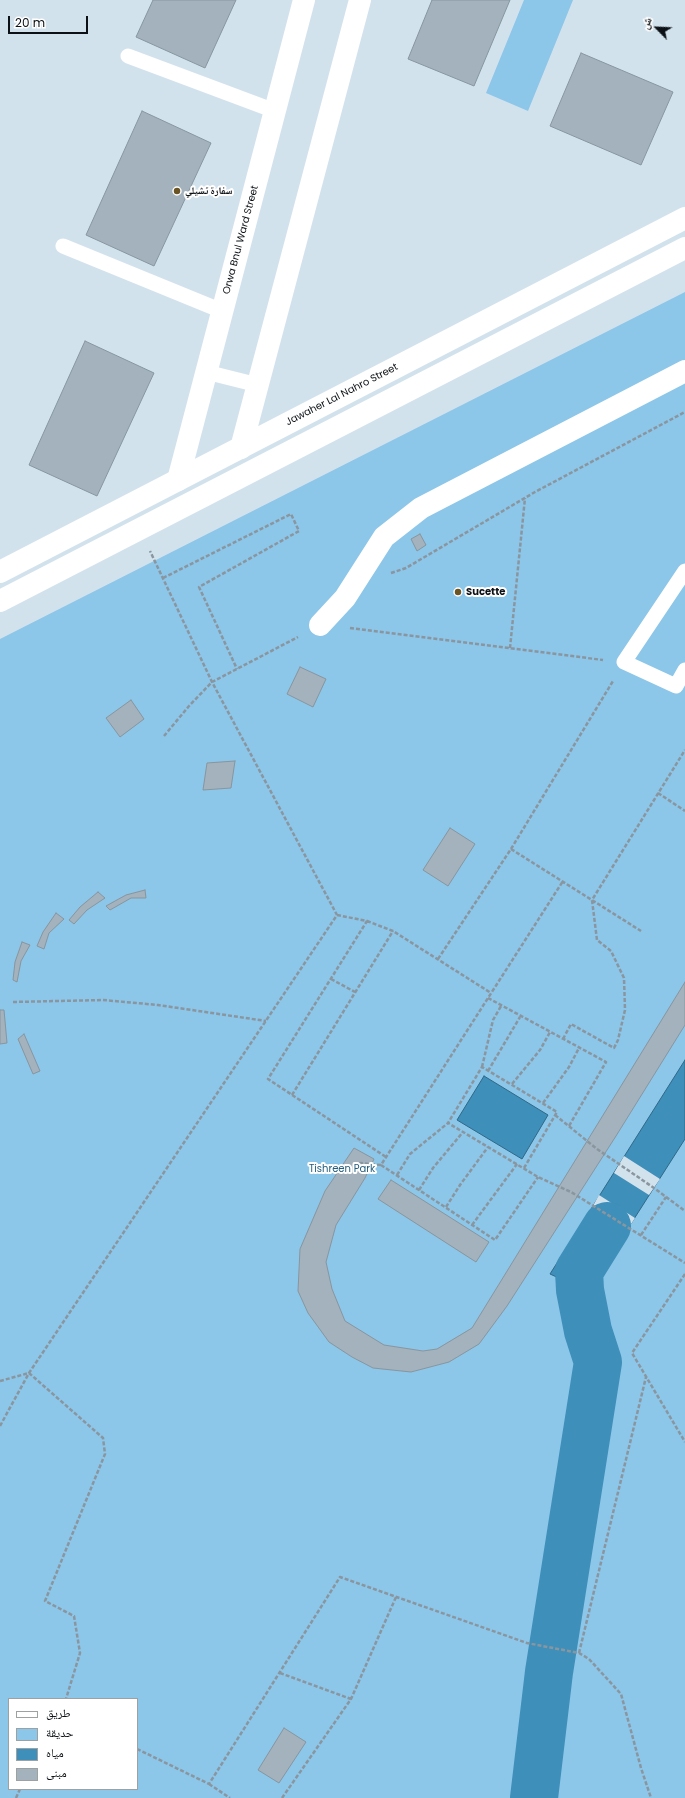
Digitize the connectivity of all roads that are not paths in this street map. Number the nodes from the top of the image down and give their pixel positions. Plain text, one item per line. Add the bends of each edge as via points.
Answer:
1 (304, 0) edge
2 (360, 0) edge
3 (128, 56) dead end
4 (275, 111) junction
5 (685, 218) edge
6 (63, 246) dead end
7 (685, 248) edge
8 (222, 312) junction
9 (685, 371) edge
10 (206, 372) junction
11 (258, 385) junction
12 (241, 448) junction
13 (178, 480) junction
14 (685, 571) edge
15 (0, 572) edge
16 (0, 601) edge
17 (320, 625) road end
18 (685, 670) edge

1 - 4 main road, Orwa Bnul Ward Street
2 - 11 main road
3 - 4 lane
4 - 8 main road, Orwa Bnul Ward Street
5 - 12 main road, Jawaher Lal Nahro Street
6 - 8 lane
7 - 16 main road
8 - 10 main road, Orwa Bnul Ward Street
9 - 17 main road via 421,508 384,537 345,598
10 - 11 lane
10 - 13 main road, Orwa Bnul Ward Street
11 - 12 main road
12 - 13 main road, Jawaher Lal Nahro Street
13 - 15 main road, Jawaher Lal Nahro Street
14 - 18 lane via 624,662 676,686

